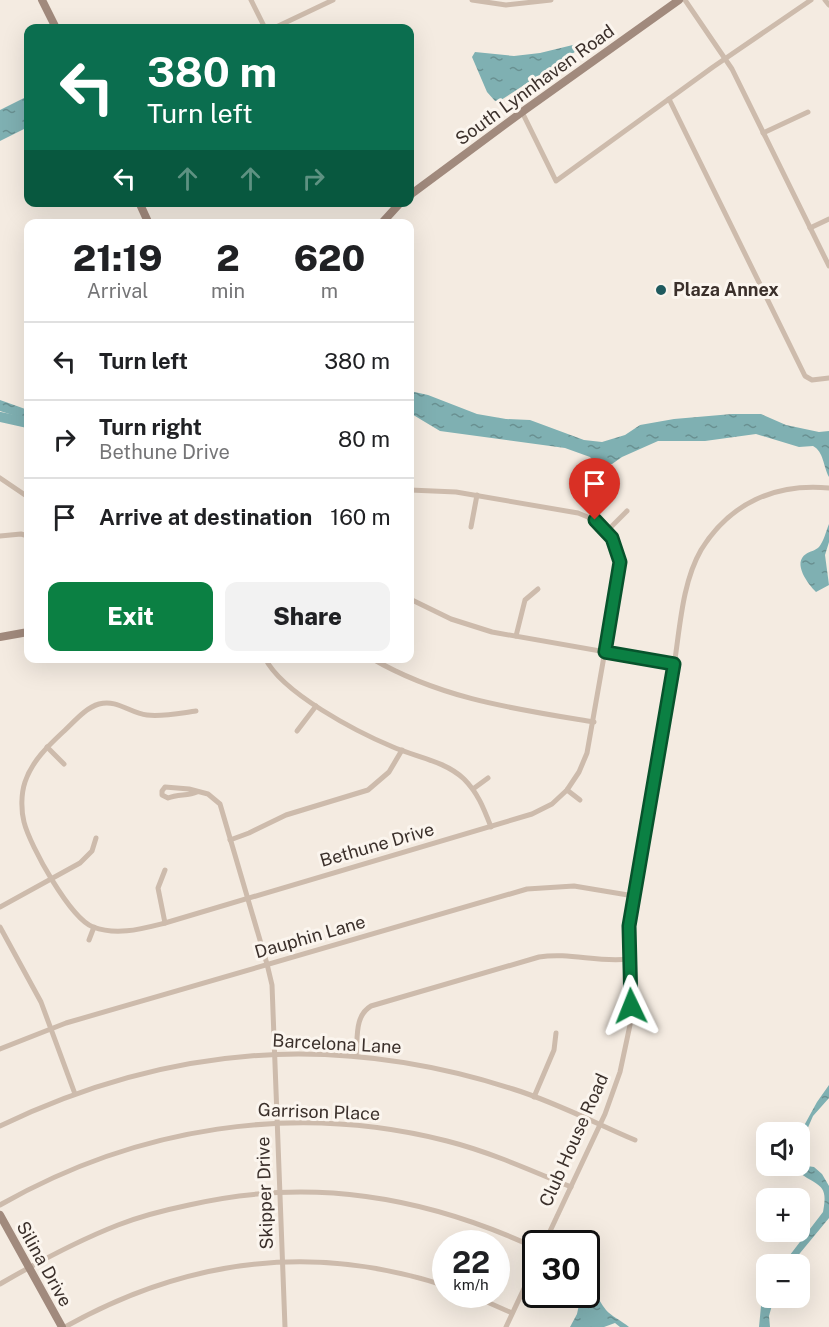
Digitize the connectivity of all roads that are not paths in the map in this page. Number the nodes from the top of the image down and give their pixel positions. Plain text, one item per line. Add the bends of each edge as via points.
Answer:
1 (42, 0) edge
2 (251, 0) edge
3 (333, 0) edge
4 (472, 0) edge
5 (551, 0) edge
6 (679, 0) edge
7 (685, 0) edge
8 (811, 0) edge
9 (825, 0) edge
10 (829, 5) edge
11 (54, 24) edge
12 (263, 24) edge
13 (282, 24) edge
14 (726, 58) junction
15 (669, 99) junction
16 (522, 112) junction
17 (808, 112) dead end
18 (763, 133) junction
19 (414, 192) edge
20 (395, 207) edge
21 (385, 219) edge
22 (829, 219) edge
23 (810, 228) junction
24 (829, 266) edge
25 (829, 378) edge
26 (0, 478) edge
27 (829, 488) edge
28 (414, 490) edge
29 (24, 494) edge
30 (477, 495) junction
31 (627, 511) dead end
32 (471, 527) dead end
33 (607, 531) junction
34 (24, 535) edge
35 (0, 536) edge
36 (538, 589) dead end
37 (414, 601) edge
38 (24, 633) edge
39 (516, 636) junction
40 (0, 637) edge
41 (605, 652) junction
42 (267, 663) edge
43 (380, 663) edge
44 (674, 664) junction
45 (96, 696) dead end
46 (100, 704) junction
47 (316, 706) junction
48 (196, 711) dead end
49 (594, 722) junction
50 (297, 731) dead end
51 (47, 747) junction
52 (402, 750) junction
53 (64, 764) dead end
54 (488, 778) dead end
55 (473, 789) junction
56 (567, 790) junction
57 (197, 792) junction
58 (580, 800) dead end
59 (491, 827) junction
60 (96, 838) dead end
61 (230, 840) junction
62 (165, 870) dead end
63 (52, 879) junction
64 (634, 896) junction
65 (247, 898) junction
66 (0, 907) edge
67 (165, 923) junction
68 (0, 927) edge
69 (94, 927) junction
70 (89, 940) dead end
71 (629, 959) junction
72 (267, 964) junction
73 (51, 1029) junction
74 (556, 1033) dead end
75 (0, 1049) edge
76 (275, 1054) junction
77 (356, 1056) junction
78 (75, 1094) junction
79 (534, 1097) junction
80 (277, 1123) junction
81 (599, 1125) junction
82 (0, 1126) edge
83 (635, 1140) dead end
84 (570, 1187) junction
85 (280, 1192) junction
86 (0, 1205) edge
87 (0, 1215) edge
88 (550, 1230) edge
89 (522, 1242) edge
90 (282, 1261) junction
91 (29, 1267) junction
92 (432, 1282) edge
93 (0, 1284) edge
94 (522, 1292) edge
95 (501, 1308) edge
96 (512, 1313) junction
97 (63, 1327) edge
98 (285, 1327) edge
99 (506, 1327) edge

1 - 11 street
2 - 12 street
3 - 13 street
4 - 5 street via 506,5
6 - 16 street, South Lynnhaven Road
7 - 14 street
8 - 14 street
9 - 10 street
14 - 15 street
14 - 18 street
15 - 16 street via 556,181
15 - 25 street via 805,376 812,380
16 - 19 street, South Lynnhaven Road
17 - 18 street
18 - 23 street
20 - 21 street
22 - 23 street
23 - 24 street
26 - 29 street
27 - 44 street, Club House Road via 797,486 771,493 727,519 709,539 694,565
28 - 30 street
30 - 32 street
30 - 33 street via 578,513 595,520
31 - 33 street
33 - 41 street, Bethune Drive via 618,553 620,571
34 - 35 street
36 - 39 street via 525,600
37 - 39 street via 471,626
38 - 40 street
39 - 41 street
41 - 44 street
41 - 49 street, Bethune Drive
42 - 47 street via 281,681
43 - 49 street via 450,694
44 - 64 street, Club House Road
45 - 46 street
46 - 48 street via 114,703 146,715
46 - 51 street, Bethune Drive via 90,708
47 - 50 street
47 - 52 street
49 - 56 street, Bethune Drive via 584,763
51 - 53 street
51 - 63 street, Bethune Drive via 25,782 22,803 28,834
52 - 55 street via 444,766
52 - 61 street via 389,772 368,790 286,815
54 - 55 street
55 - 59 street
56 - 58 street
56 - 59 street, Bethune Drive via 542,810
57 - 57 street via 168,786 163,788 162,795 168,798
57 - 61 street, Skipper Drive via 217,799
59 - 65 street, Bethune Drive
60 - 63 street via 87,858
61 - 65 street, Skipper Drive
62 - 67 street via 158,888
63 - 66 street
63 - 69 street, Bethune Drive via 72,910
64 - 71 street, Club House Road
64 - 72 street, Dauphin Lane via 574,886 538,887
65 - 67 street, Bethune Drive
65 - 72 street, Skipper Drive
67 - 69 street, Bethune Drive via 123,932
68 - 73 street via 35,988
69 - 70 street
71 - 77 street via 539,957 371,1006 359,1020
71 - 81 street, Club House Road via 631,1006 625,1054
72 - 73 street, Dauphin Lane
72 - 76 street, Skipper Drive via 272,985
73 - 75 street, Dauphin Lane
73 - 78 street
74 - 79 street via 554,1050
76 - 77 street, Barcelona Lane
76 - 78 street, Barcelona Lane via 162,1068
76 - 80 street, Skipper Drive
77 - 79 street, Barcelona Lane via 415,1063
78 - 82 street, Barcelona Lane
79 - 81 street, Barcelona Lane
80 - 84 street, Garrison Place via 359,1125 422,1135 501,1158
80 - 85 street, Skipper Drive
80 - 86 street, Garrison Place via 196,1131 111,1154 64,1172
81 - 83 street, Barcelona Lane
81 - 84 street, Club House Road
84 - 88 street, Club House Road
85 - 89 street via 351,1194 412,1204 472,1221
85 - 90 street, Skipper Drive
85 - 91 street via 207,1201 137,1218
87 - 91 street, Silina Drive
90 - 92 street via 372,1267
90 - 97 street via 242,1264 174,1279 107,1304
90 - 98 street, Skipper Drive
91 - 93 street
91 - 97 street, Silina Drive
94 - 96 street
95 - 96 street
96 - 99 street

